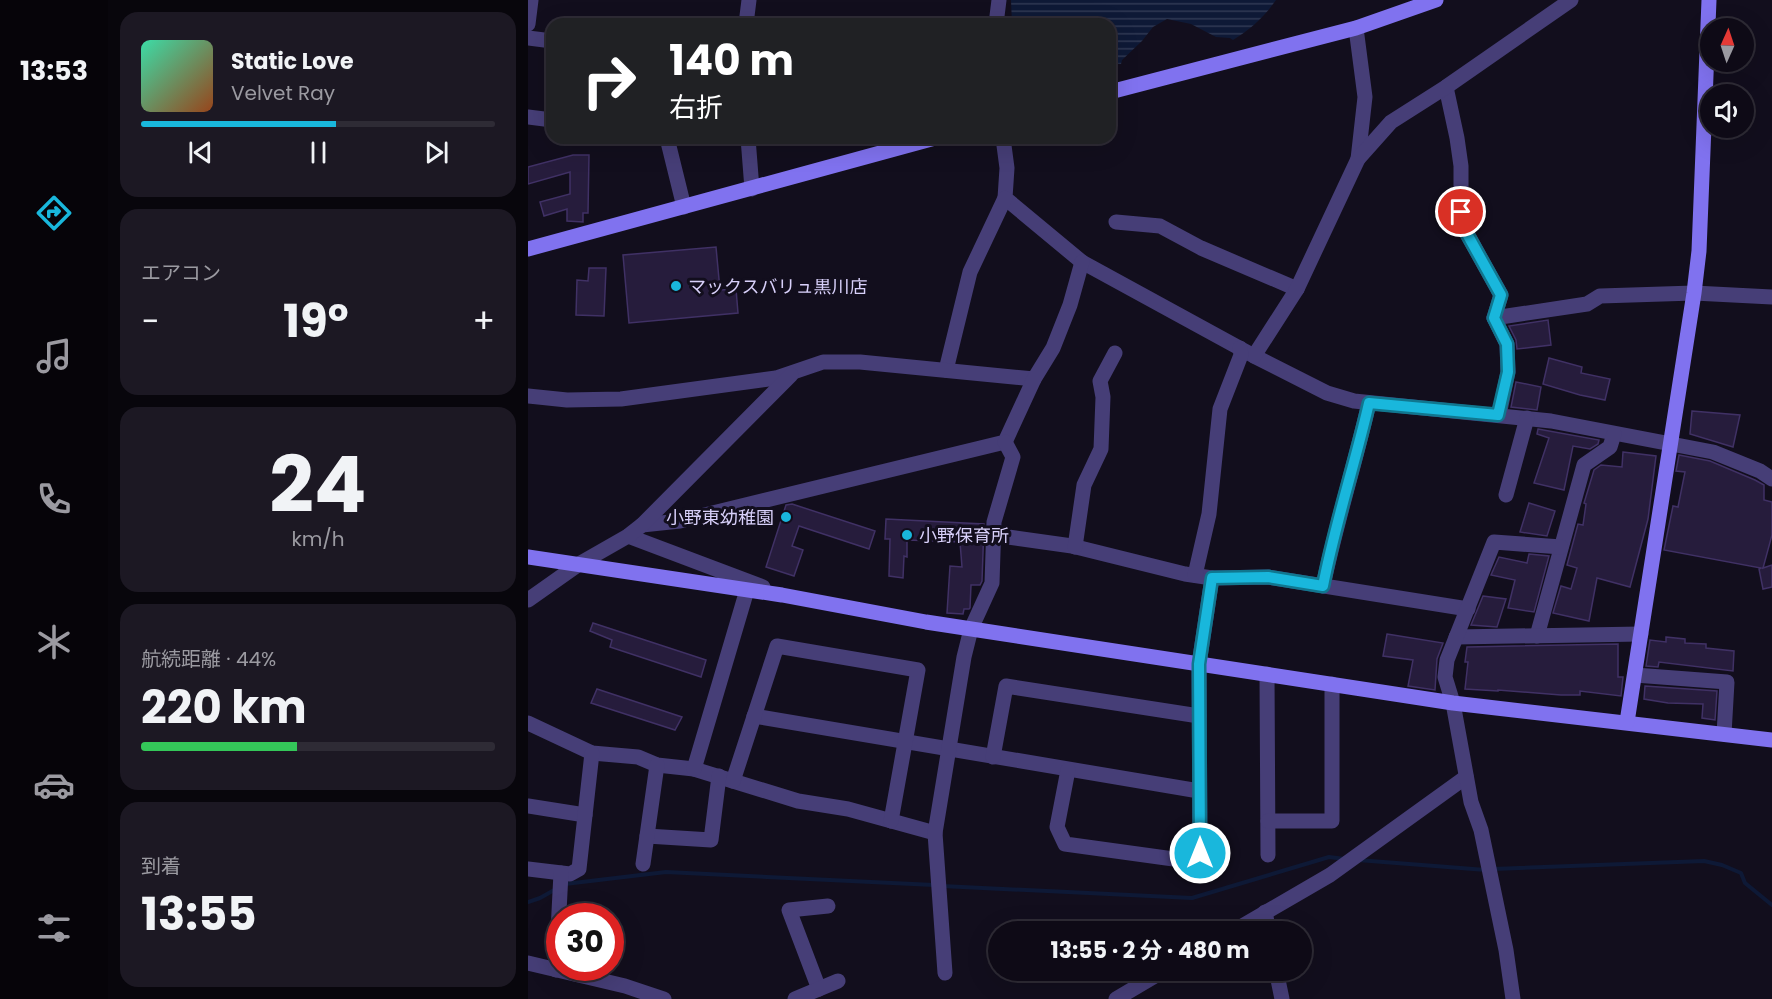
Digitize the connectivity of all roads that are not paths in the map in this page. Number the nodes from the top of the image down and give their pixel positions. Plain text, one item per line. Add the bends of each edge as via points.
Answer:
1 (531, 0) edge
2 (749, 0) edge
3 (999, 0) edge
4 (1436, 0) edge
5 (1571, 0) edge
6 (1709, 0) edge
7 (748, 18) edge
8 (997, 18) edge
9 (528, 24) edge
10 (1356, 28) junction
11 (528, 38) edge
12 (546, 40) edge
13 (1446, 87) junction
14 (1116, 90) edge
15 (528, 117) edge
16 (546, 119) edge
17 (668, 144) edge
18 (748, 144) edge
19 (913, 144) edge
20 (1004, 144) edge
21 (1358, 159) junction
22 (752, 189) junction
23 (1005, 198) junction
24 (684, 207) junction
25 (1116, 222) dead end
26 (528, 249) edge
27 (1082, 262) junction
28 (1297, 289) junction
29 (1694, 293) junction
30 (1772, 297) edge
31 (1494, 318) junction
32 (1240, 348) junction
33 (1115, 353) dead end
34 (1254, 356) junction
35 (946, 370) junction
36 (795, 371) junction
37 (1034, 379) junction
38 (528, 396) edge
39 (1369, 403) junction
40 (1498, 415) junction
41 (1527, 418) junction
42 (1614, 434) junction
43 (1005, 442) junction
44 (1670, 443) junction
45 (1772, 479) edge
46 (1506, 495) dead end
47 (642, 525) junction
48 (994, 534) junction
49 (628, 536) junction
50 (1075, 547) junction
51 (1561, 547) junction
52 (528, 557) edge
53 (579, 564) junction
54 (1195, 575) junction
55 (1212, 578) junction
56 (1323, 586) junction
57 (747, 590) junction
58 (782, 595) junction
59 (528, 600) edge
60 (1468, 609) junction
61 (971, 629) junction
62 (1641, 634) junction
63 (1537, 636) junction
64 (1456, 637) junction
65 (1199, 664) junction
66 (1267, 674) junction
67 (1635, 675) junction
68 (1332, 684) junction
69 (1453, 703) junction
70 (754, 716) junction
71 (1199, 716) junction
72 (1628, 722) junction
73 (528, 723) edge
74 (1724, 734) junction
75 (1772, 740) edge
76 (905, 742) junction
77 (949, 750) junction
78 (592, 753) junction
79 (993, 757) junction
80 (657, 765) junction
81 (694, 769) junction
82 (1068, 770) junction
83 (1466, 777) junction
84 (726, 779) junction
85 (1199, 791) junction
86 (528, 806) edge
87 (585, 814) junction
88 (891, 821) junction
89 (1268, 821) junction
90 (935, 833) junction
91 (647, 836) junction
92 (1268, 855) dead end
93 (643, 864) dead end
94 (528, 869) edge
95 (561, 873) junction
96 (560, 903) edge
97 (828, 906) dead end
98 (1265, 912) junction
99 (1250, 921) edge
100 (1267, 921) edge
101 (528, 963) edge
102 (546, 968) edge
103 (945, 973) dead end
104 (588, 981) edge
105 (838, 981) dead end
106 (1146, 981) edge
107 (1278, 981) edge
108 (819, 989) junction
109 (622, 993) edge
110 (664, 999) edge
111 (795, 999) edge
112 (1116, 999) edge
113 (1282, 999) edge
114 (1513, 999) edge

1 - 9 street
2 - 7 street
3 - 8 street
4 - 10 street
5 - 13 street
6 - 29 street
10 - 14 street
10 - 21 street via 1365,97
11 - 12 street
13 - 21 street via 1391,122
13 - 31 street via 1461,166 1461,212 1466,232 1501,295
15 - 16 street
17 - 24 street
18 - 22 street
19 - 22 street
20 - 23 street
21 - 28 street
22 - 24 street
23 - 27 street
23 - 35 street via 969,272
24 - 26 street
25 - 28 street via 1160,226
27 - 32 street
27 - 37 street via 1053,348
28 - 34 street
29 - 30 street
29 - 31 street via 1600,296 1587,304
29 - 44 street
31 - 40 street via 1507,344 1508,372
32 - 34 street
32 - 54 street via 1241,355 1220,409 1209,514
33 - 50 street via 1100,381 1101,449 1084,485
34 - 39 street via 1327,393
35 - 36 street via 823,362
35 - 37 street
36 - 38 street via 776,378 621,399
36 - 47 street
37 - 43 street
39 - 40 street
39 - 56 street
40 - 41 street
41 - 42 street
41 - 46 street
42 - 44 street
42 - 51 street via 1610,447 1584,465
43 - 47 street via 680,521
43 - 48 street via 1014,457 994,522
44 - 45 street via 1713,452
44 - 62 street
47 - 49 street
48 - 50 street
48 - 61 street via 992,583
49 - 53 street
49 - 58 street
50 - 54 street
51 - 60 street via 1494,542
51 - 63 street
52 - 53 street
53 - 57 street
53 - 59 street
54 - 55 street
55 - 56 street via 1268,577
55 - 65 street
56 - 60 street
57 - 58 street
57 - 81 street
58 - 61 street
60 - 64 street
61 - 65 street
61 - 77 street
62 - 63 street
62 - 67 street
63 - 64 street
64 - 69 street via 1445,677
65 - 66 street
65 - 71 street
66 - 68 street
66 - 89 street
67 - 72 street
67 - 74 street via 1727,682
68 - 69 street
68 - 89 street via 1332,821
69 - 72 street
69 - 83 street
70 - 76 street
70 - 76 street via 777,646 918,670
70 - 84 street
71 - 79 street via 1006,686
71 - 85 street
72 - 74 street
73 - 78 street
74 - 75 street
76 - 77 street
76 - 88 street
77 - 79 street
77 - 90 street
78 - 80 street via 638,757
78 - 87 street
79 - 82 street
80 - 81 street
80 - 91 street
81 - 84 street
82 - 85 street
82 - 85 street via 1057,826 1065,844 1188,861 1200,853
83 - 98 street via 1330,875
83 - 114 street via 1486,852
84 - 88 street via 798,801
84 - 91 street via 711,840
86 - 87 street
87 - 95 street via 579,869
88 - 90 street
89 - 92 street
90 - 103 street
91 - 93 street
94 - 95 street
95 - 96 street
97 - 108 street via 789,909
98 - 99 street
98 - 100 street
101 - 102 street
104 - 109 street
105 - 108 street
106 - 112 street
107 - 113 street
108 - 111 street
109 - 110 street

